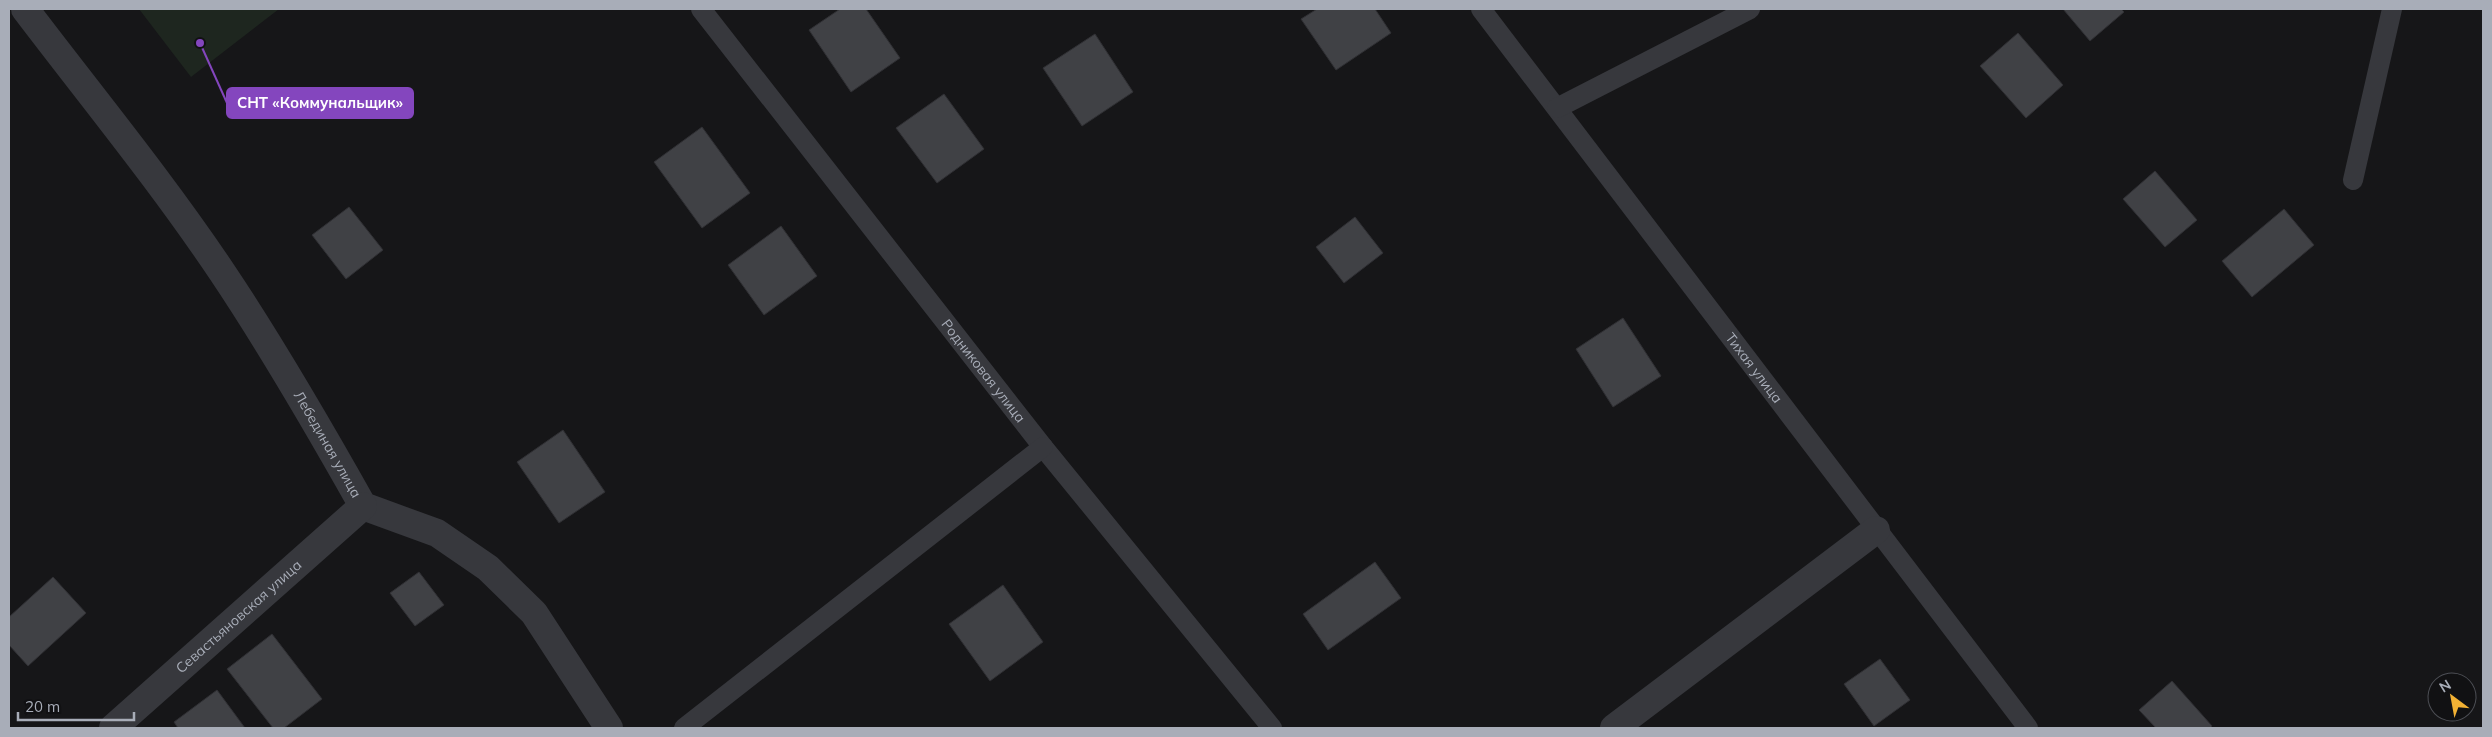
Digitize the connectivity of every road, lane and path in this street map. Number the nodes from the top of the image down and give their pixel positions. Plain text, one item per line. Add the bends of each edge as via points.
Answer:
1 (25, 9) edge
2 (701, 9) edge
3 (1481, 9) edge
4 (1750, 9) edge
5 (2392, 9) edge
6 (1557, 108) junction
7 (2353, 180) dead end
8 (1043, 447) junction
9 (363, 506) junction
10 (1876, 530) junction
11 (113, 728) edge
12 (609, 728) edge
13 (684, 728) edge
14 (1272, 728) edge
15 (1614, 728) edge
16 (2028, 728) edge

1 - 9 street, Лебединая улица via 222,272 293,383
2 - 8 lane, Родниковая улица
3 - 6 lane, Тихая улица
4 - 6 lane
5 - 7 lane
6 - 10 lane, Тихая улица
8 - 13 lane
8 - 14 lane, Родниковая улица
9 - 11 street, Севастьяновская улица
9 - 12 street, Лебединая улица via 437,533 488,568 534,613
10 - 15 street
10 - 16 lane, Тихая улица

